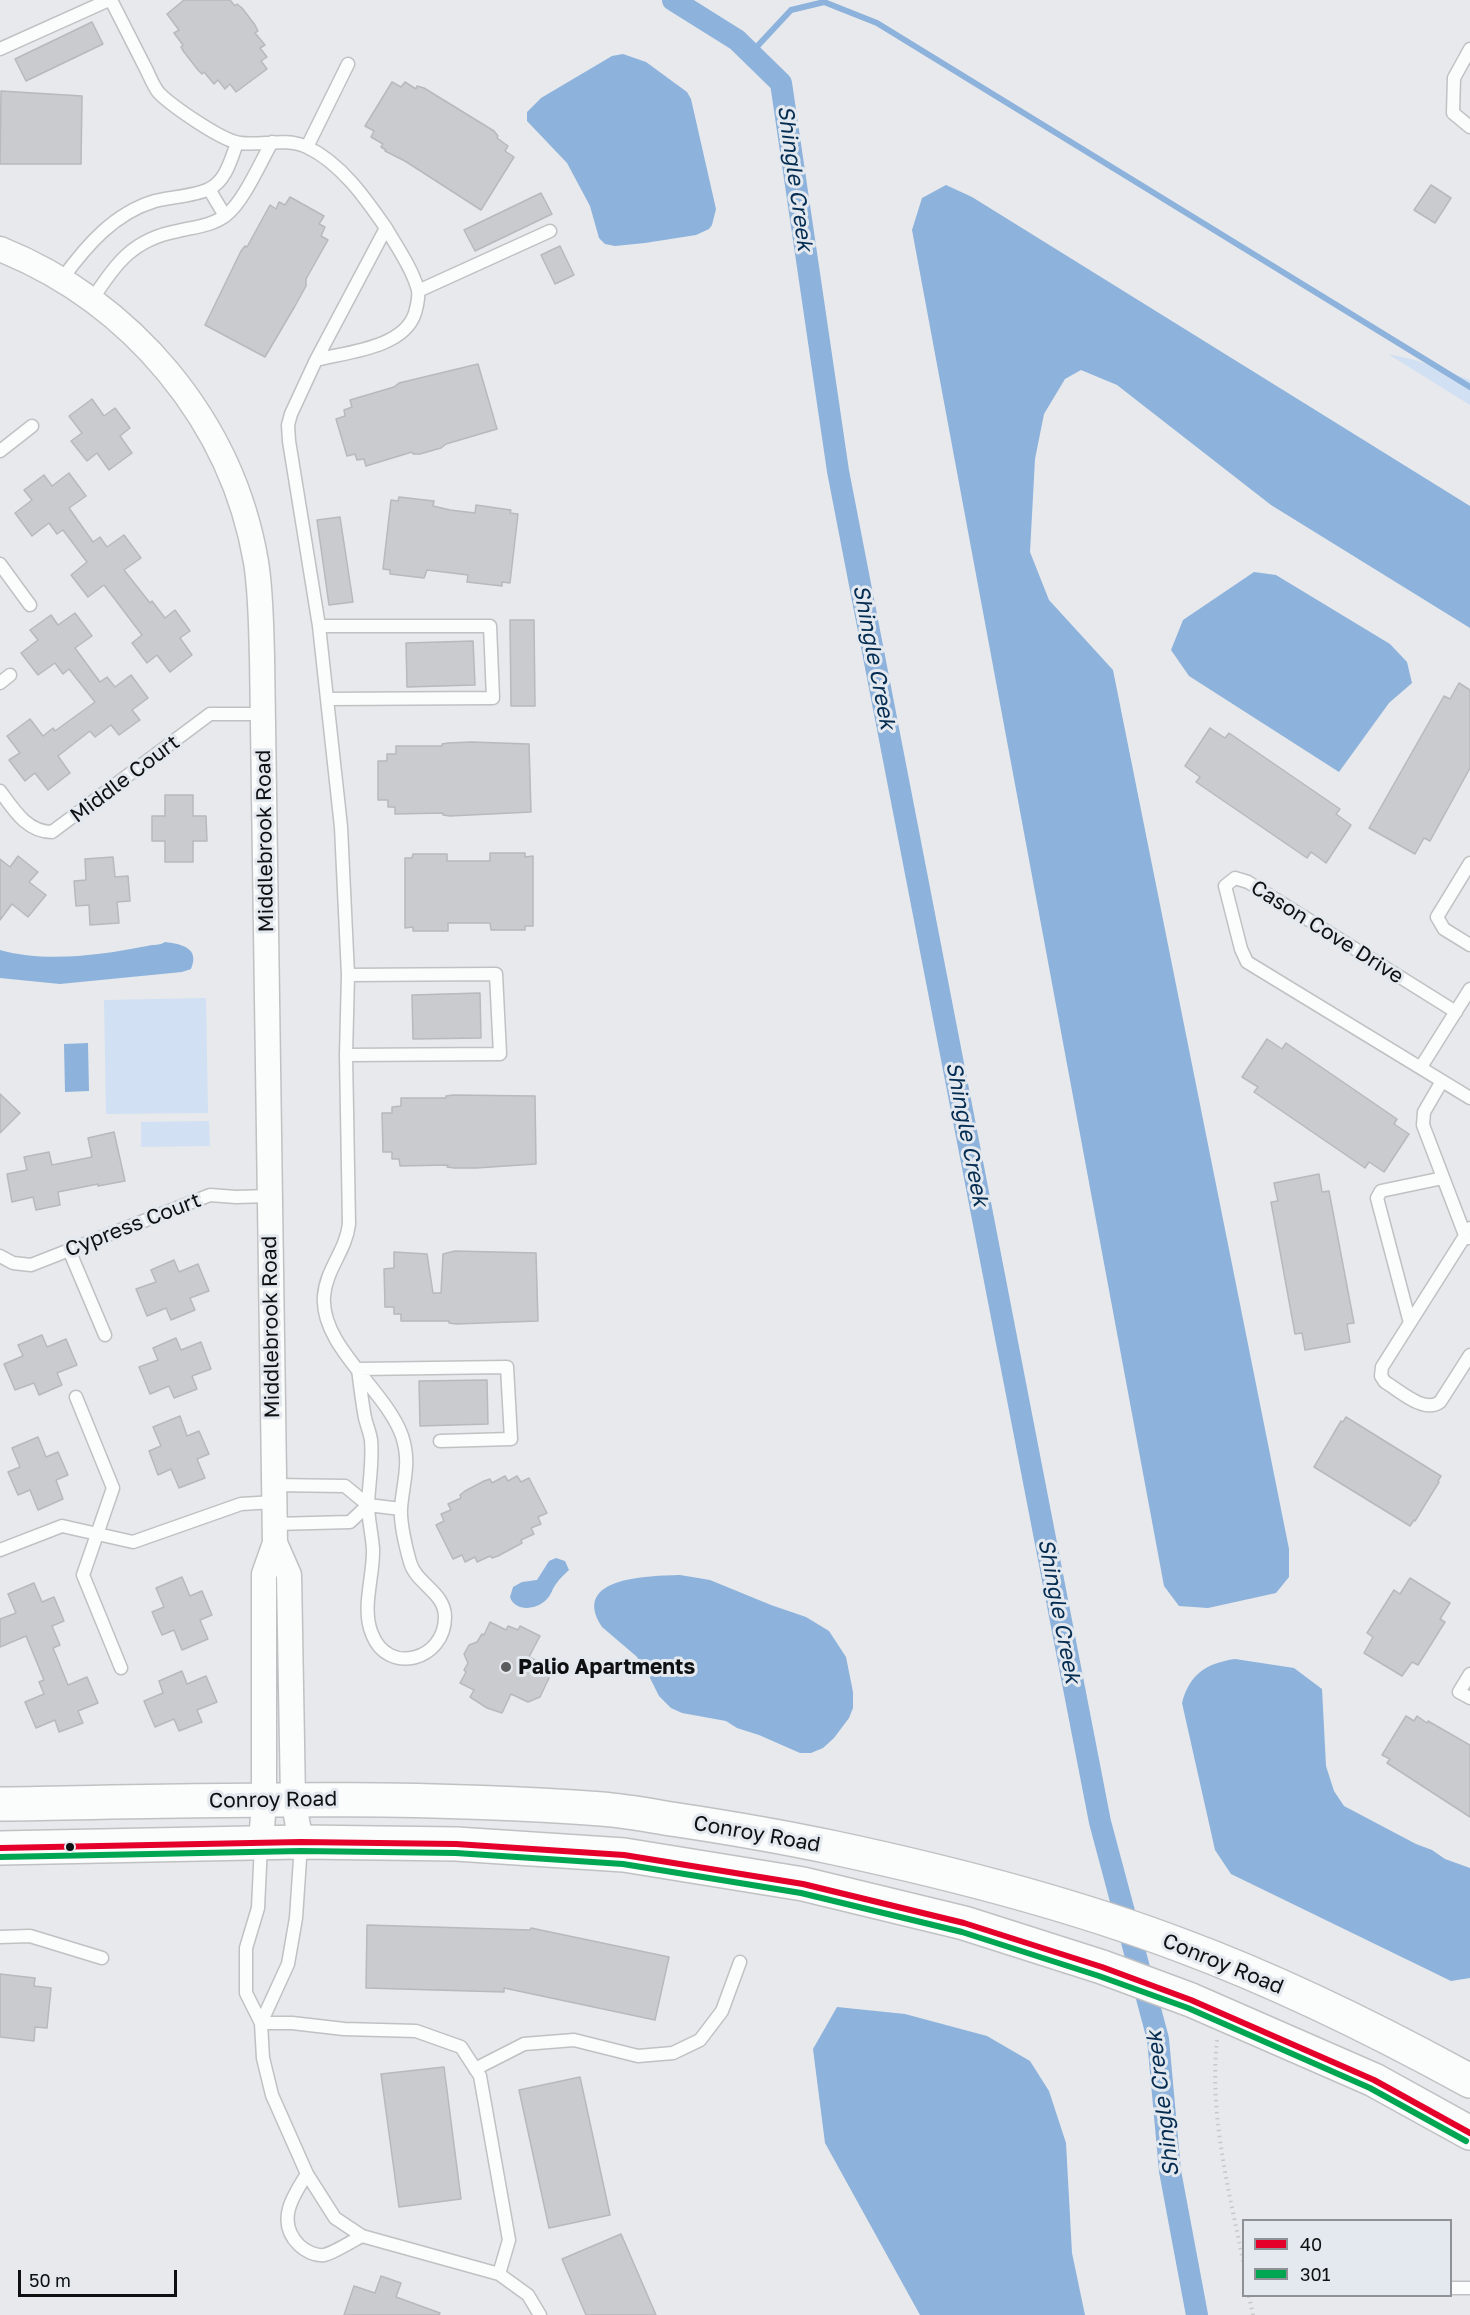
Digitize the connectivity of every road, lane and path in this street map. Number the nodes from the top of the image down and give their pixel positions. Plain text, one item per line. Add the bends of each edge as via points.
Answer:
1 (110, 0) edge
2 (0, 49) edge
3 (1470, 49) edge
4 (348, 64) dead end
5 (1470, 127) edge
6 (272, 142) junction
7 (237, 143) junction
8 (308, 147) junction
9 (209, 189) junction
10 (225, 216) junction
11 (386, 228) junction
12 (550, 231) dead end
13 (0, 249) edge
14 (62, 279) junction
15 (418, 291) junction
16 (92, 300) junction
17 (316, 360) junction
18 (32, 426) dead end
19 (0, 451) edge
20 (0, 564) edge
21 (30, 605) dead end
22 (319, 626) junction
23 (327, 699) junction
24 (263, 714) junction
25 (0, 791) edge
26 (1470, 863) edge
27 (1470, 945) edge
28 (348, 975) junction
29 (1470, 989) edge
30 (1455, 1012) junction
31 (346, 1055) junction
32 (1421, 1068) junction
33 (1442, 1081) junction
34 (1470, 1098) edge
35 (1443, 1178) junction
36 (270, 1196) junction
37 (1468, 1234) edge
38 (69, 1250) junction
39 (0, 1256) edge
40 (1410, 1323) junction
41 (105, 1335) dead end
42 (1470, 1355) edge
43 (358, 1369) junction
44 (76, 1397) dead end
45 (440, 1441) dead end
46 (368, 1505) junction
47 (401, 1509) junction
48 (274, 1514) junction
49 (98, 1534) junction
50 (0, 1550) edge
51 (121, 1668) dead end
52 (1470, 1674) edge
53 (1470, 1698) edge
54 (278, 1800) junction
55 (0, 1804) edge
56 (301, 1842) junction
57 (261, 1843) junction
58 (0, 1848) edge
59 (0, 1937) edge
60 (102, 1958) dead end
61 (740, 1962) dead end
62 (261, 2023) junction
63 (1218, 2030) dead end
64 (475, 2069) junction
65 (1470, 2081) edge
66 (1470, 2133) edge
67 (307, 2174) junction
68 (362, 2236) junction
69 (1242, 2255) edge
70 (499, 2274) junction
71 (1452, 2288) edge
72 (1470, 2288) edge
73 (1249, 2297) edge
74 (540, 2315) edge
75 (1253, 2315) edge

1 - 2 lane
1 - 7 lane via 158,91 195,120
3 - 5 lane via 1454,78 1453,113
4 - 8 lane
6 - 7 lane
6 - 8 lane
6 - 10 lane via 235,207
7 - 9 lane via 221,180
8 - 11 lane via 346,178
9 - 10 lane
9 - 14 lane via 153,202 128,214 82,251
10 - 16 lane via 145,241 113,268
11 - 15 lane
11 - 17 lane
12 - 15 lane
13 - 14 street, Middlebrook Road
14 - 16 street, Middlebrook Road
15 - 17 lane via 412,324 401,334 389,342
16 - 24 street, Middlebrook Road via 155,355 188,398 227,465 244,513 259,585
17 - 22 lane via 291,414 288,441
18 - 19 lane
20 - 21 lane
22 - 23 lane
22 - 23 lane via 490,626 493,698
23 - 28 lane via 341,827
24 - 25 lane, Middle Court via 210,714 52,832 30,826
24 - 36 street, Middlebrook Road
26 - 27 lane via 1437,917 1444,929
28 - 31 lane
28 - 31 lane via 496,974 500,1054
29 - 30 lane
30 - 32 lane
30 - 32 lane, Cason Cove Drive via 1248,882 1234,878 1227,884 1225,889 1244,959
31 - 43 lane via 348,1232 328,1277 324,1298 339,1347
32 - 33 lane, Cason Cove Drive
33 - 34 lane, Cason Cove Drive
33 - 35 lane via 1424,1112 1423,1122
35 - 37 lane
35 - 40 lane via 1381,1191 1377,1198
36 - 38 lane, Cypress Court via 210,1195
36 - 48 street, Middlebrook Road
37 - 40 lane
38 - 39 lane, Cypress Court via 31,1265 13,1263
38 - 41 lane
40 - 42 lane via 1381,1376 1424,1406 1440,1402
43 - 45 lane via 507,1367 511,1439
43 - 46 lane via 371,1438
43 - 47 lane via 402,1435 407,1456
44 - 49 lane via 113,1488
46 - 47 lane
46 - 47 lane via 373,1551 369,1626 382,1649 409,1659 427,1653 440,1640 445,1614 442,1603 413,1571
46 - 48 lane via 350,1522
46 - 48 lane via 345,1486
48 - 49 lane via 241,1504 133,1542
48 - 54 street, Middlebrook Road via 289,1575
49 - 50 lane via 62,1526
49 - 51 lane via 83,1575
52 - 53 lane via 1459,1692
54 - 55 main road, Conroy Road
54 - 56 street, Middlebrook Road
54 - 57 street, Middlebrook Road
54 - 65 main road, Conroy Road via 439,1800 606,1809 774,1835 933,1869 1181,1945 1317,2003
56 - 57 main road, Conroy Road
56 - 62 lane via 296,1918 288,1964
56 - 66 main road, Conroy Road via 456,1844 635,1857 803,1884 964,1923 1191,2000 1374,2080
57 - 58 main road, Conroy Road
57 - 62 lane via 258,1908 246,1948 246,1993
59 - 60 lane via 30,1936
61 - 64 lane via 722,2011 700,2040 673,2054 638,2056 574,2040 524,2044
62 - 64 lane via 416,2031 460,2046
62 - 67 lane via 263,2058 272,2095
63 - 69 path via 1217,2110
64 - 70 lane via 480,2076 509,2240
67 - 68 lane via 335,2218
67 - 68 lane via 286,2215 290,2236 305,2252 324,2255
68 - 70 lane
70 - 74 lane via 528,2295
71 - 72 lane
73 - 75 path

